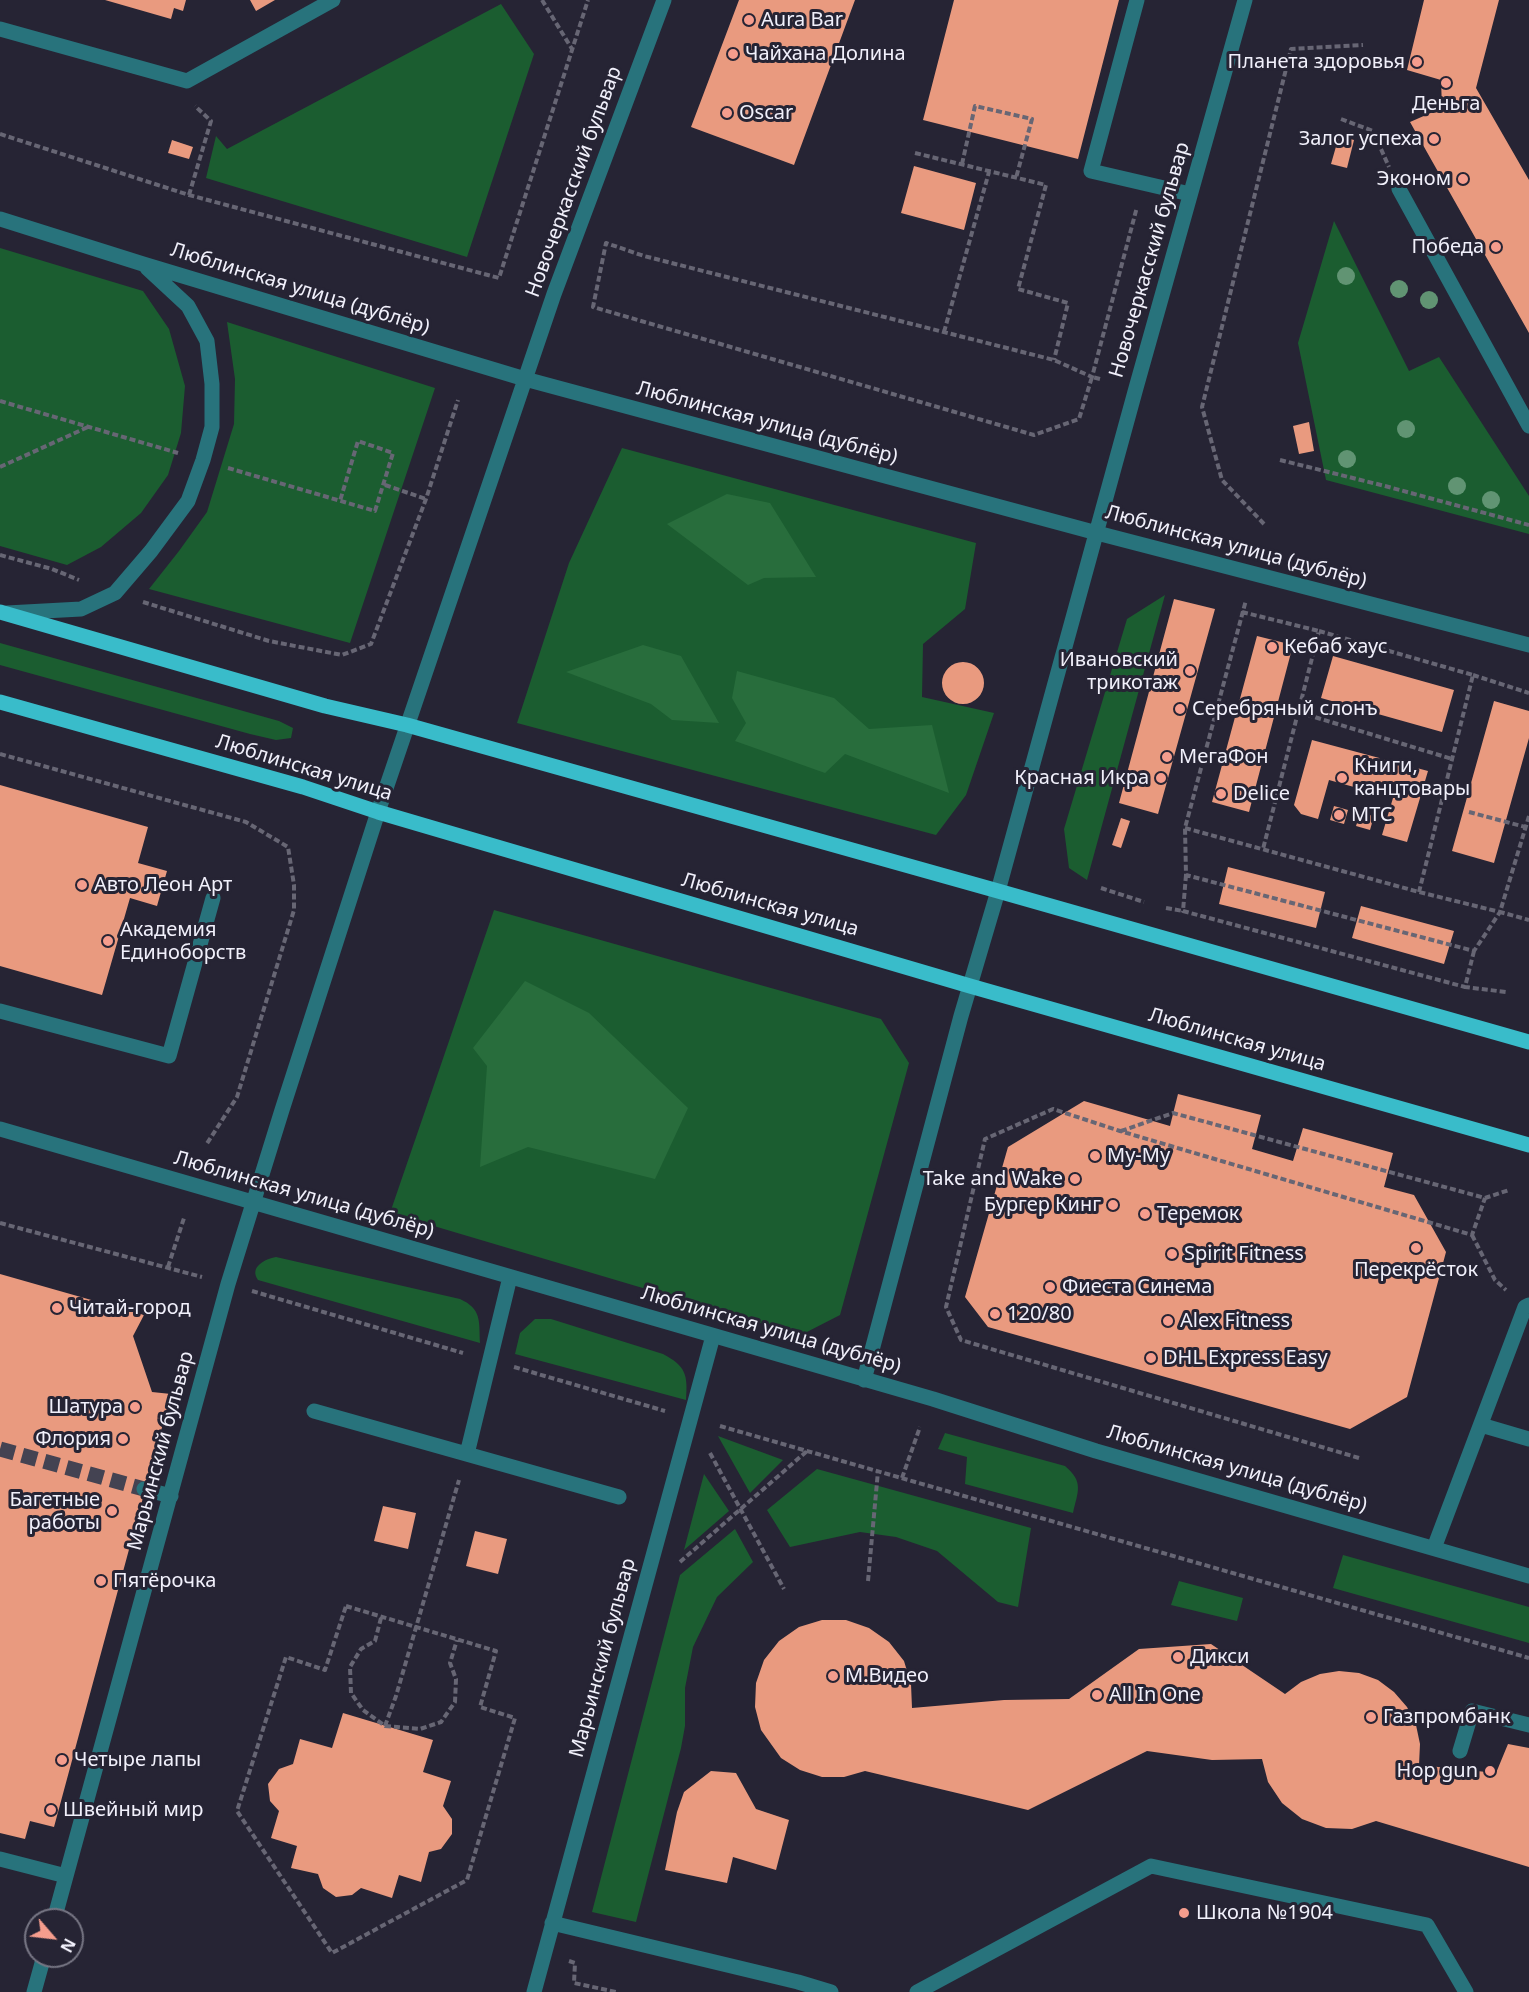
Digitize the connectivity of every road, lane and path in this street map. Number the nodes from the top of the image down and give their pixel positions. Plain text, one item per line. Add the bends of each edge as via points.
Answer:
1 (333, 0) edge
2 (542, 0) edge
3 (588, 0) edge
4 (664, 0) edge
5 (1137, 0) edge
6 (1245, 0) edge
7 (0, 29) edge
8 (1363, 45) dead end
9 (573, 50) junction
10 (194, 105) dead end
11 (1341, 119) dead end
12 (0, 134) edge
13 (915, 153) dead end
14 (962, 164) junction
15 (989, 172) junction
16 (1016, 178) junction
17 (1143, 183) junction
18 (1399, 189) joint
19 (1190, 194) junction
20 (189, 195) junction
21 (0, 219) edge
22 (142, 264) junction
23 (944, 332) junction
24 (1054, 360) junction
25 (1092, 378) junction
26 (525, 379) junction
27 (1100, 379) dead end
28 (458, 400) dead end
29 (1529, 426) edge
30 (89, 427) dead end
31 (1280, 460) dead end
32 (0, 467) edge
33 (385, 485) junction
34 (426, 499) junction
35 (339, 501) dead end
36 (375, 511) dead end
37 (1264, 524) dead end
38 (1529, 525) edge
39 (1097, 532) junction
40 (0, 555) edge
41 (115, 593) junction
42 (1246, 599) dead end
43 (2, 612) edge
44 (1242, 612) junction
45 (1318, 631) junction
46 (1529, 645) edge
47 (1473, 675) junction
48 (1529, 693) edge
49 (0, 702) edge
50 (1298, 712) junction
51 (406, 726) junction
52 (0, 754) edge
53 (1452, 759) junction
54 (378, 812) junction
55 (1469, 812) dead end
56 (1529, 816) edge
57 (1185, 828) junction
58 (1527, 828) edge
59 (1263, 849) junction
60 (1186, 875) junction
61 (1101, 888) dead end
62 (998, 891) junction
63 (1419, 892) junction
64 (213, 898) dead end
65 (1154, 905) dead end
66 (1164, 908) dead end
67 (1183, 910) junction
68 (1500, 912) junction
69 (1529, 920) edge
70 (1474, 951) junction
71 (970, 986) junction
72 (1465, 987) junction
73 (1506, 992) dead end
74 (0, 1011) edge
75 (1529, 1042) edge
76 (0, 1129) edge
77 (1120, 1131) junction
78 (206, 1145) dead end
79 (1529, 1145) edge
80 (1509, 1190) dead end
81 (1485, 1198) junction
82 (253, 1202) junction
83 (184, 1218) dead end
84 (0, 1223) edge
85 (1472, 1235) junction
86 (168, 1267) junction
87 (510, 1276) junction
88 (208, 1279) dead end
89 (246, 1290) dead end
90 (1527, 1306) edge
91 (713, 1336) junction
92 (490, 1361) junction
93 (864, 1380) junction
94 (314, 1411) dead end
95 (674, 1413) dead end
96 (691, 1418) junction
97 (1480, 1425) junction
98 (720, 1426) dead end
99 (920, 1426) dead end
100 (1529, 1439) edge
101 (807, 1451) junction
102 (467, 1454) junction
103 (1359, 1458) dead end
104 (878, 1471) junction
105 (902, 1478) junction
106 (144, 1489) tunnel mouth
107 (171, 1496) junction
108 (619, 1497) dead end
109 (741, 1509) junction
110 (1434, 1548) junction
111 (679, 1562) dead end
112 (1529, 1576) edge
113 (868, 1581) dead end
114 (784, 1589) dead end
115 (381, 1618) junction
116 (417, 1627) junction
117 (457, 1640) junction
118 (1529, 1658) edge
119 (1529, 1725) edge
120 (385, 1726) junction
121 (1460, 1751) dead end
122 (0, 1859) edge
123 (66, 1876) junction
124 (57, 1908) edge
125 (552, 1923) junction
126 (544, 1953) junction
127 (41, 1968) edge
128 (34, 1992) edge
129 (534, 1992) edge
130 (616, 1992) edge
131 (831, 1992) edge
132 (917, 1992) edge
133 (1466, 1992) edge

1 - 7 street via 187,81
2 - 9 path
3 - 9 path
4 - 26 street, Новочеркасский бульвар
5 - 17 street via 1091,171
6 - 19 street, Новочеркасский бульвар
8 - 37 path via 1291,49 1202,407 1222,480
9 - 20 path via 499,278
10 - 20 path via 211,121
11 - 18 path via 1373,130
12 - 20 path
13 - 14 path
14 - 15 path
14 - 16 path via 975,106 1032,119
15 - 16 path
15 - 23 path
16 - 24 path via 1046,185 1018,289 1068,303
17 - 19 street
17 - 25 path
18 - 29 street
19 - 39 street, Новочеркасский бульвар
21 - 22 street, Люблинская улица (дублёр)
22 - 26 street, Люблинская улица (дублёр)
22 - 41 street via 188,306 207,341 212,428 188,501
23 - 24 path
23 - 25 path via 606,243 593,307 1034,435 1079,419
24 - 25 path
25 - 27 path
26 - 39 street, Люблинская улица (дублёр)
26 - 51 street, Новочеркасский бульвар
28 - 34 path
30 - 32 path
31 - 38 path
33 - 34 path
33 - 35 path via 393,453 358,441
33 - 36 path
34 - 41 path via 371,644 342,655 269,641
39 - 46 street, Люблинская улица (дублёр)
39 - 62 street, Новочеркасский бульвар
40 - 41 path via 52,569
41 - 43 street via 81,609
42 - 44 path
43 - 51 main road
44 - 45 path
44 - 57 path
45 - 47 path
45 - 50 path
47 - 48 path
47 - 53 path
49 - 54 main road, Люблинская улица via 303,787
50 - 53 path
50 - 59 path
51 - 54 street, Новочеркасский бульвар
51 - 62 main road
52 - 78 path via 246,822 288,847 294,910 237,1097
53 - 63 path
54 - 71 main road, Люблинская улица
54 - 82 street, Марьинский бульвар
55 - 58 path
56 - 58 path
57 - 59 path
57 - 60 path
58 - 68 path
59 - 63 path
60 - 67 path
60 - 70 path
61 - 65 path
62 - 71 street, Новочеркасский бульвар
62 - 75 main road
63 - 68 path
64 - 74 street via 169,1056
66 - 67 path
67 - 72 path
68 - 69 path
68 - 70 path
70 - 72 path
71 - 79 main road, Люблинская улица
71 - 93 street, Новочеркасский бульвар
72 - 73 path
76 - 82 street, Люблинская улица (дублёр)
77 - 81 path via 1173,1113
77 - 85 path
77 - 103 path via 1053,1109 985,1139 946,1307 961,1340
80 - 81 path
81 - 85 path
82 - 87 street, Люблинская улица (дублёр)
82 - 107 street, Марьинский бульвар
83 - 86 path
84 - 86 path
85 - 90 path via 1496,1280
86 - 88 path
87 - 91 street, Люблинская улица (дублёр)
87 - 92 street
89 - 92 path
90 - 97 street
91 - 93 street, Люблинская улица (дублёр)
91 - 96 street, Марьинский бульвар
92 - 95 path
92 - 102 street
93 - 110 street, Люблинская улица (дублёр)
94 - 102 street
96 - 109 path
96 - 125 street, Марьинский бульвар
97 - 100 street
97 - 110 street
98 - 101 path
99 - 105 path
101 - 104 path
101 - 109 path
102 - 108 street
102 - 116 path
104 - 105 path
104 - 113 path
105 - 118 path
106 - 107 street
107 - 123 street, Марьинский бульвар
109 - 111 path
109 - 114 path
110 - 112 street, Люблинская улица (дублёр)
115 - 116 path
115 - 117 path via 346,1606 325,1670 286,1657 237,1810 332,1953 467,1880 515,1718 480,1707 496,1651
115 - 120 path via 375,1641 361,1649 350,1667 351,1693 363,1710
116 - 117 path
116 - 120 path
117 - 120 path via 450,1663 456,1679 455,1702 441,1722 420,1729
119 - 121 street via 1472,1711
122 - 123 street
123 - 124 street, Марьинский бульвар
125 - 126 street, Марьинский бульвар
125 - 131 street
126 - 129 street, Марьинский бульвар
126 - 130 path via 575,1963 574,1983
127 - 128 street
132 - 133 street via 1151,1866 1427,1925

